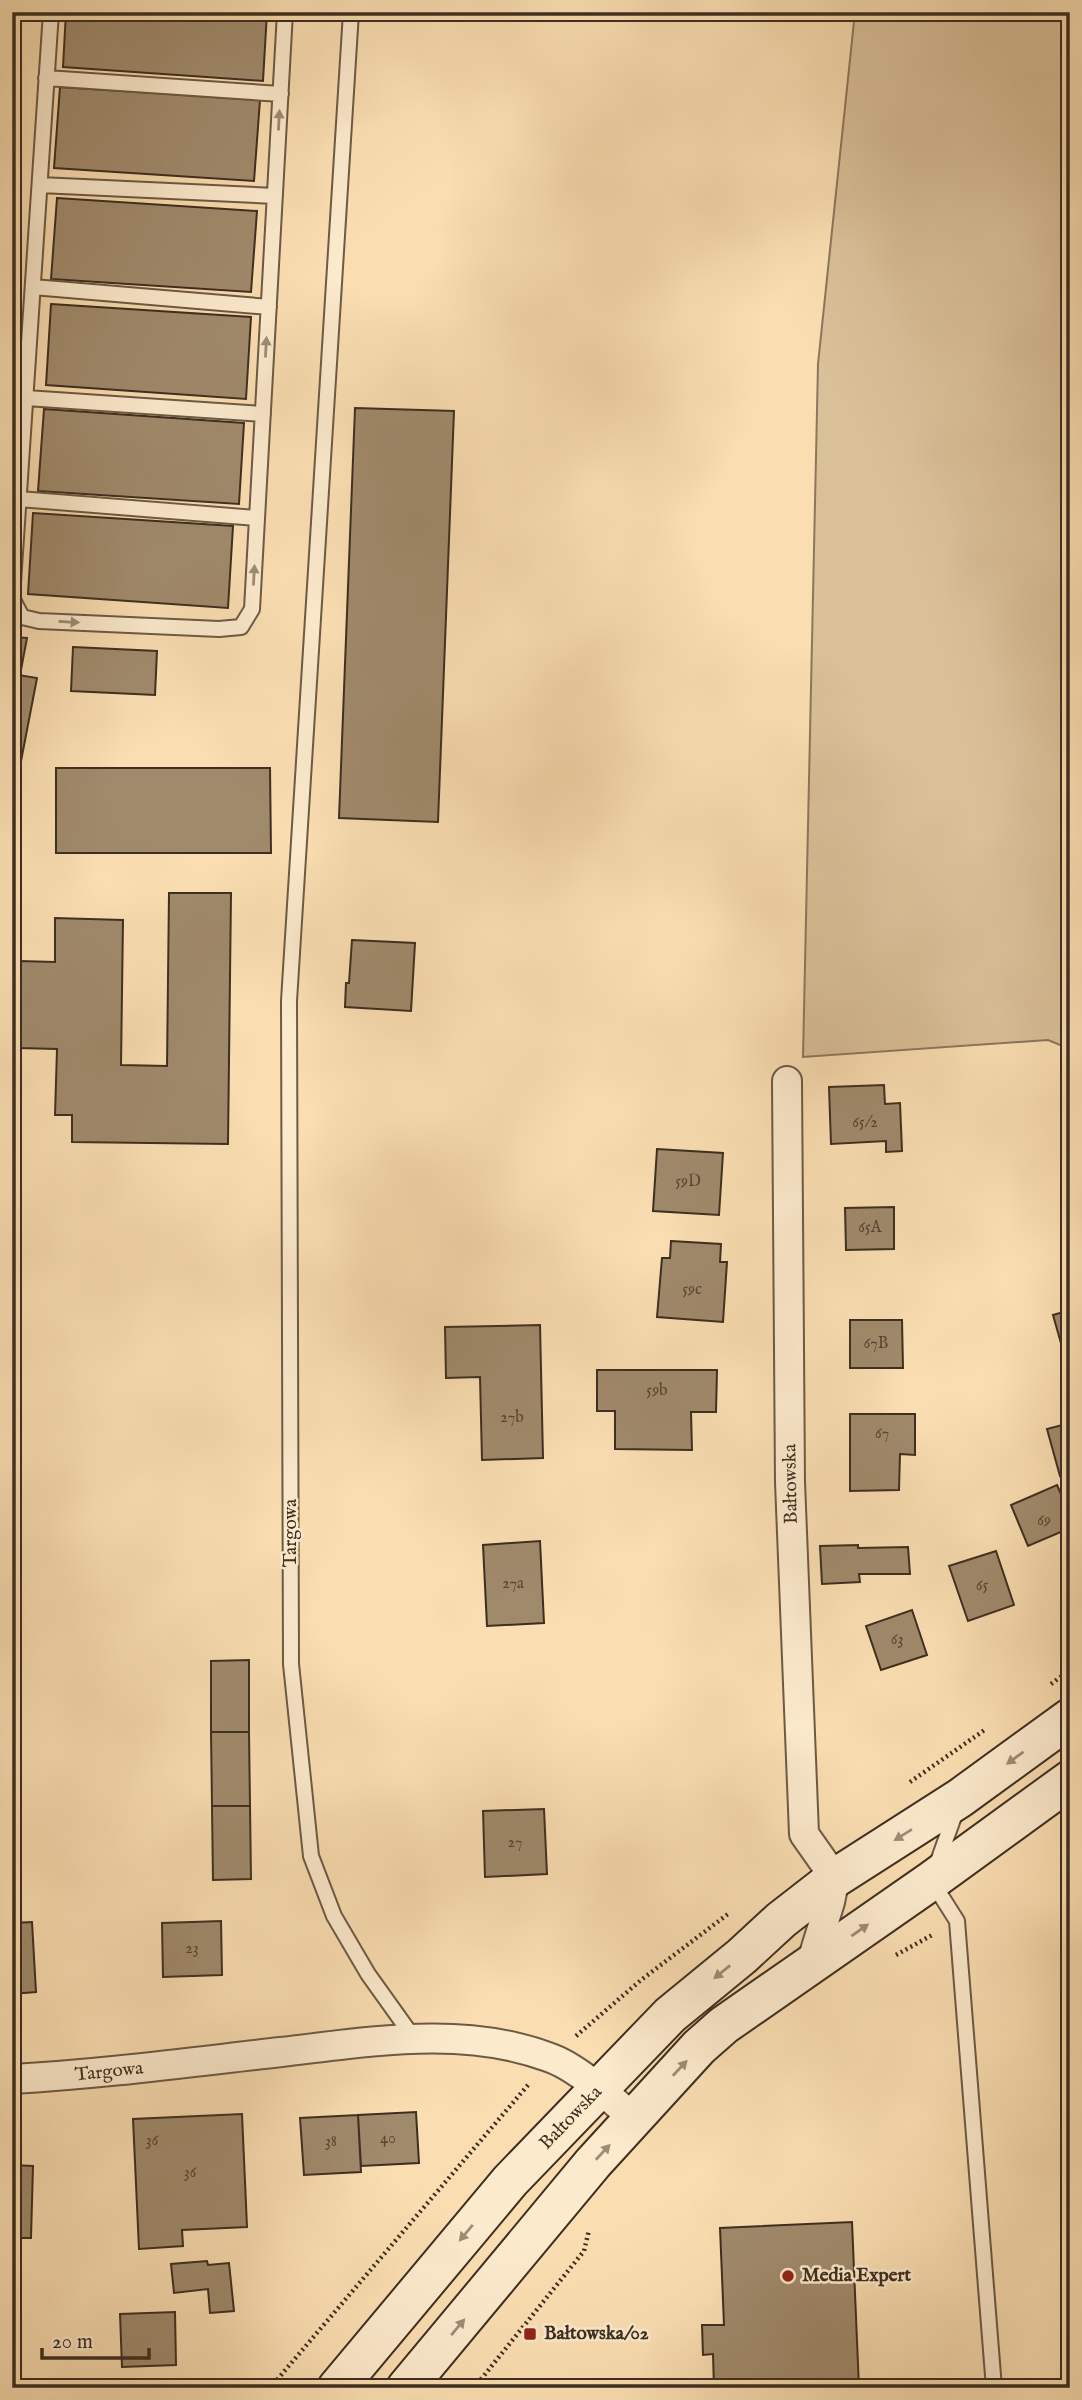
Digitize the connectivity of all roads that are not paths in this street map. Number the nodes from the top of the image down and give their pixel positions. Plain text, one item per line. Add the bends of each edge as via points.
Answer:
1 (51, 12) edge
2 (285, 12) edge
3 (351, 12) edge
4 (46, 78) junction
5 (281, 94) junction
6 (40, 185) junction
7 (275, 196) junction
8 (33, 287) junction
9 (269, 307) junction
10 (26, 398) junction
11 (262, 414) junction
12 (19, 499) junction
13 (257, 518) junction
14 (12, 598) edge
15 (788, 1081) dead end
16 (1070, 1718) edge
17 (1070, 1780) edge
18 (960, 1798) junction
19 (835, 1878) junction
20 (931, 1881) junction
21 (811, 1964) junction
22 (413, 2037) junction
23 (12, 2079) edge
24 (599, 2088) junction
25 (634, 2119) junction
26 (337, 2388) edge
27 (407, 2388) edge
28 (994, 2388) edge

1 - 4 lane
2 - 5 lane
3 - 22 lane, Targowa via 289,1001 291,1664 311,1856 334,1916
4 - 5 lane
4 - 6 lane
7 -> 5 lane
6 - 7 lane
6 - 8 lane
7 - 9 lane
8 - 9 lane
8 - 10 lane
11 -> 9 lane
10 - 11 lane
10 - 12 lane
11 - 13 lane
12 - 13 lane
12 - 14 lane
14 -> 13 lane via 22,617 39,621 241,627 252,609
15 - 19 street, Bałtowska via 790,1482 804,1833
16 -> 18 main road, Bałtowska
17 - 20 main road
18 -> 19 main road, Bałtowska
18 - 20 lane
19 - 21 street
19 -> 24 main road, Bałtowska via 670,2015
21 -> 20 main road
20 - 28 lane via 957,1921
25 -> 21 main road via 724,2025
22 - 23 street, Targowa
22 - 24 street, Targowa via 501,2042 551,2057
24 - 25 street, Targowa
24 -> 26 main road, Bałtowska via 510,2181
27 -> 25 main road

